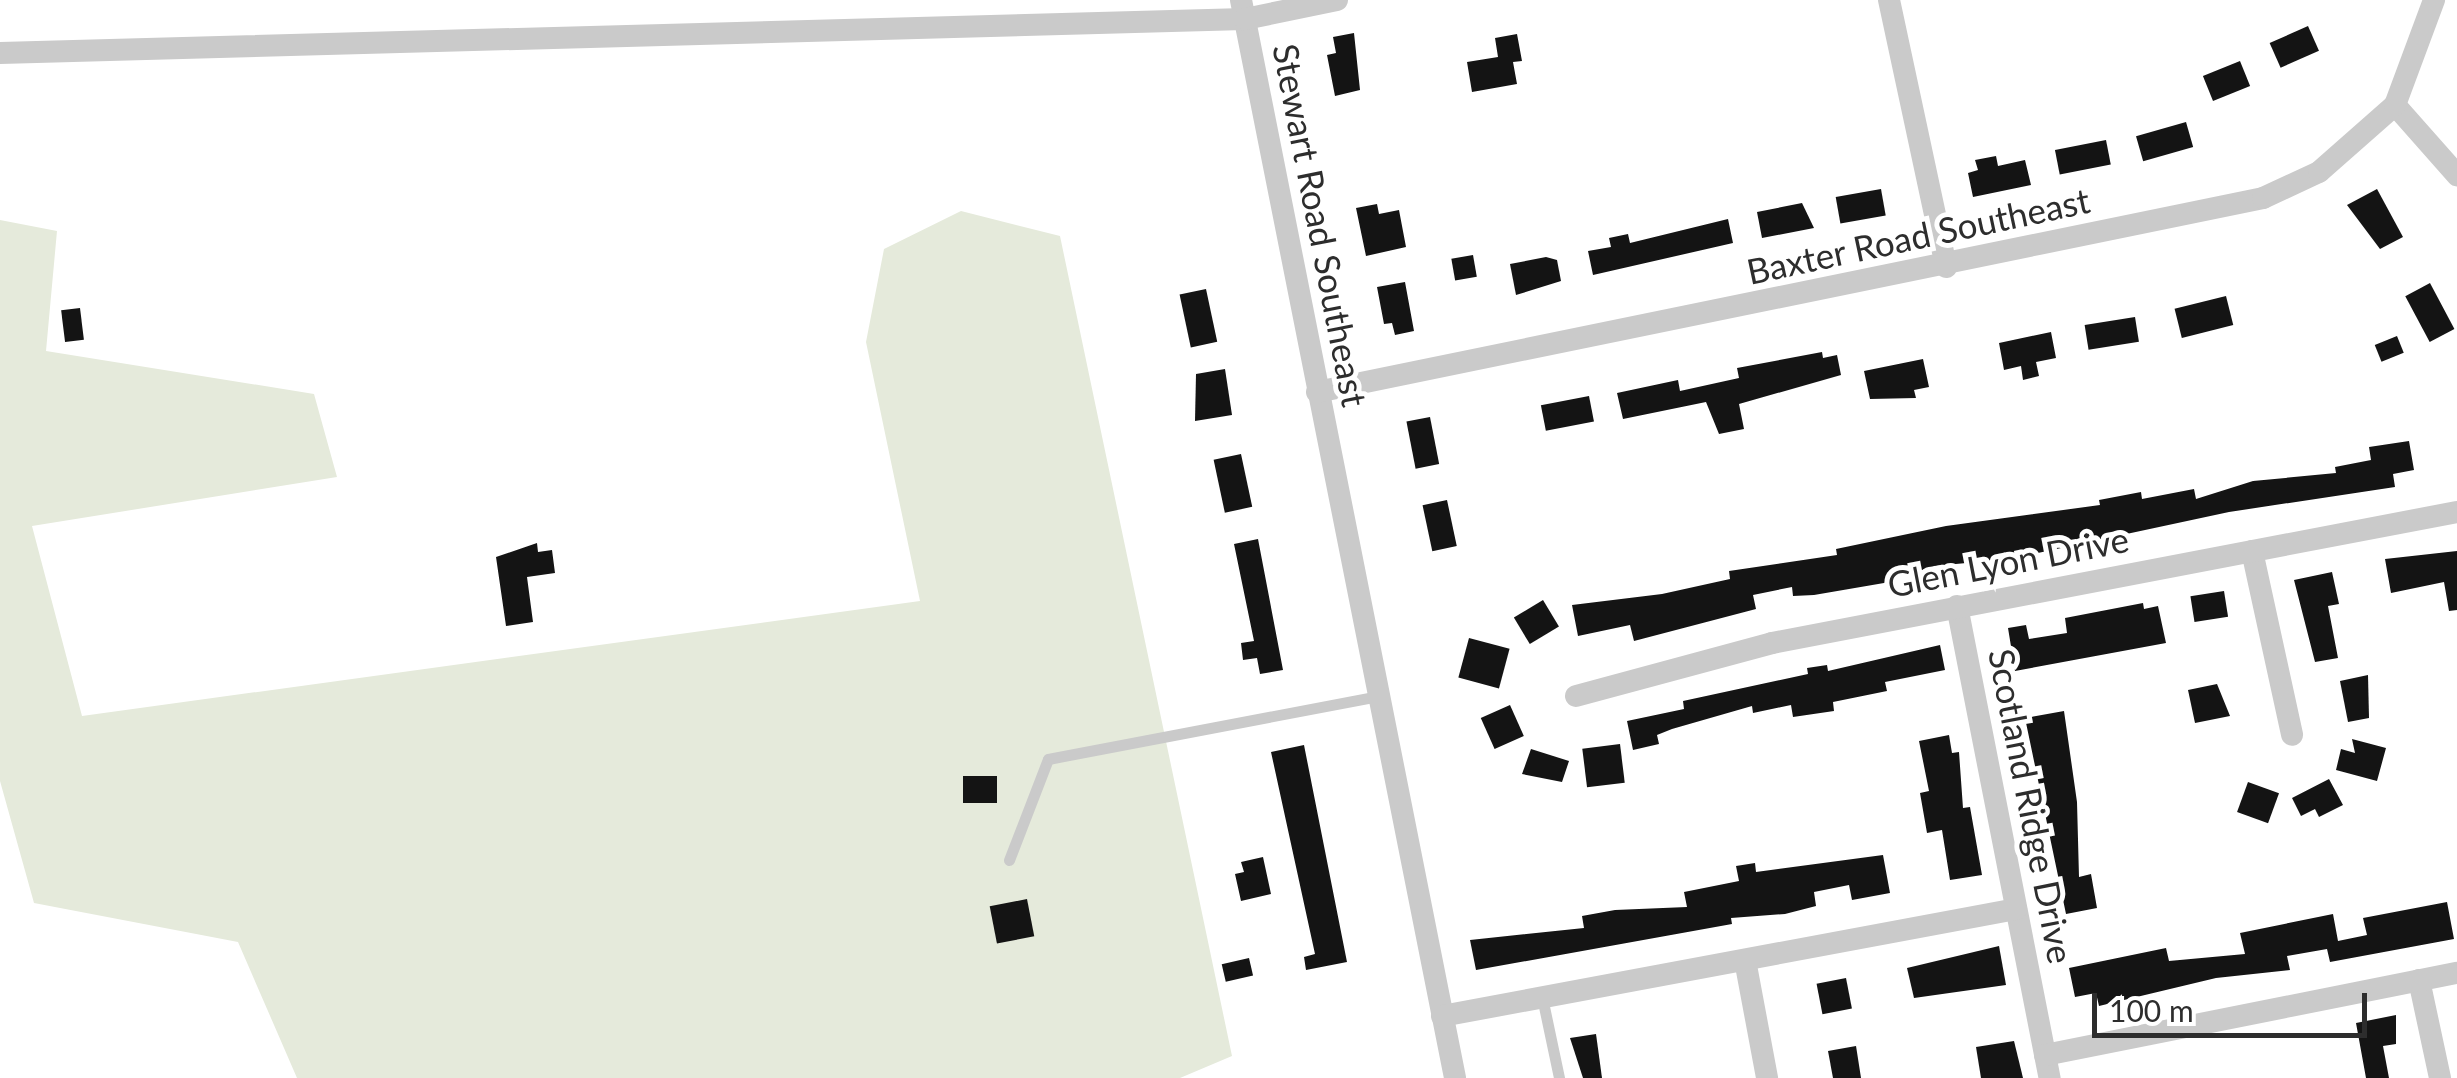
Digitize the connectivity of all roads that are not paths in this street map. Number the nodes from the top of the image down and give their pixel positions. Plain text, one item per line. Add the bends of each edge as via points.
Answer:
1 (1338, 0) edge
2 (1889, 0) edge
3 (2434, 0) edge
4 (1243, 10) edge
5 (0, 53) edge
6 (2395, 104) junction
7 (2457, 175) edge
8 (1946, 267) junction
9 (1317, 392) junction
10 (2457, 512) edge
11 (2252, 551) junction
12 (1957, 606) junction
13 (1378, 696) junction
14 (1576, 696) dead end
15 (2292, 735) dead end
16 (1009, 860) dead end
17 (2016, 909) junction
18 (1745, 960) junction
19 (2457, 972) edge
20 (2420, 980) junction
21 (1542, 997) junction
22 (1442, 1016) junction
23 (2047, 1066) edge
24 (1455, 1078) edge
25 (1559, 1078) edge
26 (1767, 1078) edge
27 (2440, 1078) edge

1 - 4 street
2 - 8 street
3 - 6 street, Baxter Road Southeast
4 - 5 street, Stewart Road Southeast
4 - 9 street, Stewart Road Southeast
6 - 7 street
6 - 8 street, Baxter Road Southeast via 2319,172 2263,198
8 - 9 street, Baxter Road Southeast
9 - 13 street, Stewart Road Southeast
10 - 11 street, Glen Lyon Drive
11 - 12 street, Glen Lyon Drive
11 - 15 street
12 - 14 street, Glen Lyon Drive via 1717,656
12 - 17 street, Scotland Ridge Drive
13 - 16 lane via 1048,759
13 - 22 street, Stewart Road Southeast
17 - 18 street
17 - 23 street, Scotland Ridge Drive
18 - 21 street
18 - 26 street
19 - 20 street
20 - 23 street
20 - 27 street
21 - 22 street
21 - 25 lane
22 - 24 street, Stewart Road Southeast

